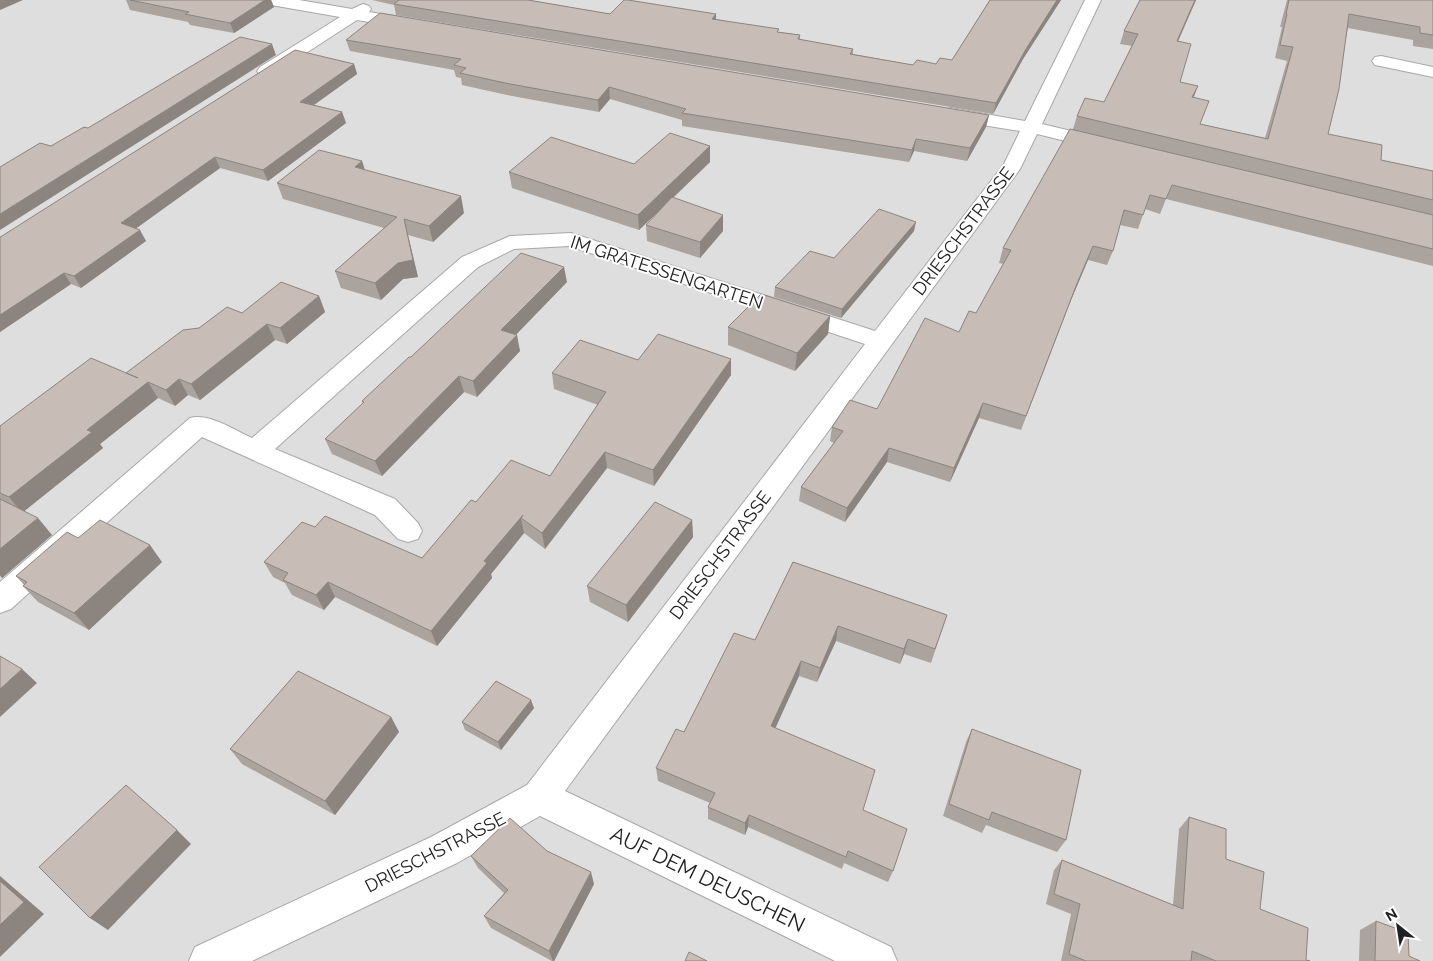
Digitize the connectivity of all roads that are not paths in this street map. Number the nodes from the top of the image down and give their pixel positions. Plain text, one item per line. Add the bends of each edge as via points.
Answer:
1 (271, 0) edge
2 (376, 0) edge
3 (1093, 0) edge
4 (355, 15) junction
5 (424, 26) edge
6 (1381, 61) dead end
7 (1433, 72) edge
8 (248, 83) edge
9 (932, 111) edge
10 (1030, 127) junction
11 (1116, 148) edge
12 (880, 341) junction
13 (255, 450) junction
14 (408, 531) dead end
15 (0, 600) edge
16 (539, 797) junction
17 (209, 961) edge
18 (877, 961) edge

1 - 4 street
2 - 4 street
3 - 10 street, DRIESCHSTRASSE
4 - 5 street
4 - 8 street
6 - 7 street
9 - 10 street
10 - 11 street
10 - 12 street, DRIESCHSTRASSE via 1013,165
12 - 13 street, IM GRATESSENGARTEN via 571,238 510,243 470,262
12 - 16 street, DRIESCHSTRASSE
13 - 14 street via 384,507
13 - 15 street via 199,425
16 - 17 street, DRIESCHSTRASSE via 444,850
16 - 18 street, AUF DEM DEUSCHEN

